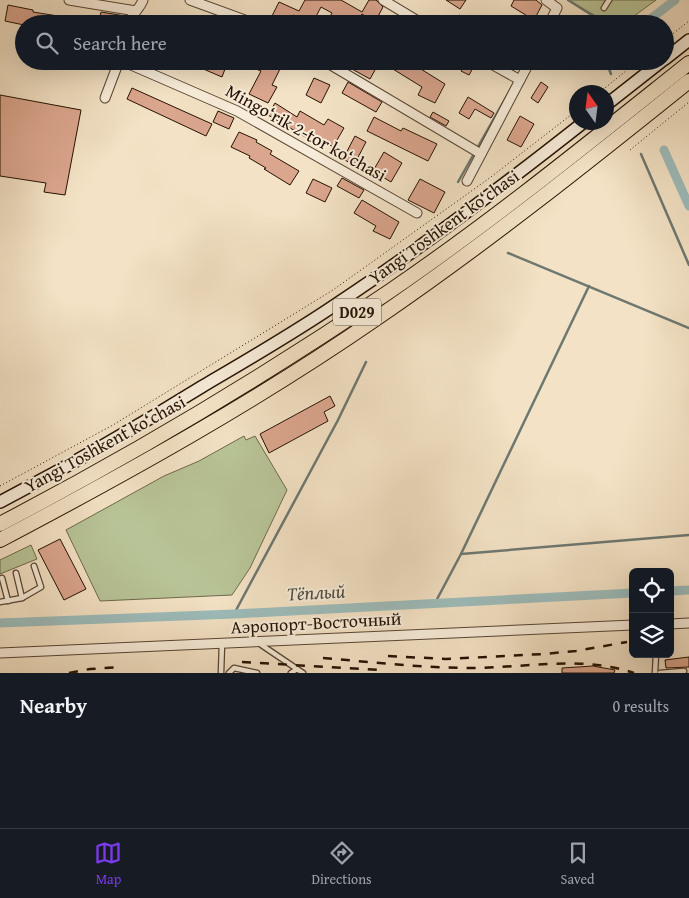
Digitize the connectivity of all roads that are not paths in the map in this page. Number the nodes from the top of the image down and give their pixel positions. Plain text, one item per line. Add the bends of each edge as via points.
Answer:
1 (69, 0) edge
2 (142, 0) edge
3 (190, 0) edge
4 (383, 0) edge
5 (609, 0) edge
6 (604, 8) dead end
7 (136, 11) junction
8 (133, 15) edge
9 (231, 15) edge
10 (408, 15) edge
11 (689, 40) edge
12 (674, 52) edge
13 (689, 63) edge
14 (116, 70) edge
15 (141, 70) edge
16 (339, 70) edge
17 (502, 70) edge
18 (523, 70) edge
19 (651, 70) edge
20 (516, 78) junction
21 (689, 81) edge
22 (105, 98) dead end
23 (614, 99) edge
24 (574, 130) edge
25 (477, 152) junction
26 (467, 181) dead end
27 (417, 213) dead end
28 (0, 502) edge
29 (0, 524) edge
30 (0, 540) edge
31 (34, 566) dead end
32 (16, 573) dead end
33 (2, 578) dead end
34 (22, 598) junction
35 (8, 601) junction
36 (0, 602) edge
37 (689, 623) edge
38 (674, 624) edge
39 (629, 625) edge
40 (256, 642) junction
41 (222, 643) junction
42 (0, 653) edge
43 (656, 658) edge
44 (297, 669) junction
45 (684, 671) dead end
46 (221, 673) edge
47 (228, 673) edge
48 (257, 673) edge
49 (291, 673) edge
50 (304, 673) edge
51 (656, 673) edge
52 (660, 673) edge

1 - 7 street
2 - 7 street
3 - 9 street
4 - 10 street
5 - 6 lane
7 - 8 street
11 - 12 main road
13 - 29 highway, Yangi Toshkent ko‘chasi / D029 via 488,220 390,291 231,394
14 - 22 street
15 - 27 street, Mingo‘rik 2-tor ko‘chasi via 237,111
16 - 25 street
17 - 20 street
18 - 20 street
19 - 23 main road
20 - 25 street
21 - 30 highway, Yangi Toshkent ko‘chasi / D029 via 497,231 369,324 206,426
24 - 28 main road via 479,203 338,304 156,415
25 - 26 street
31 - 34 lane via 41,587
32 - 34 lane
33 - 35 lane
34 - 35 lane
35 - 36 lane
37 - 38 street
39 - 40 street, Аэропорт-Восточный
40 - 41 street, Аэропорт-Восточный
40 - 44 lane
41 - 42 street, Аэропорт-Восточный
41 - 46 lane
43 - 51 lane
44 - 49 lane
44 - 50 lane
45 - 52 lane
47 - 48 lane via 234,668

